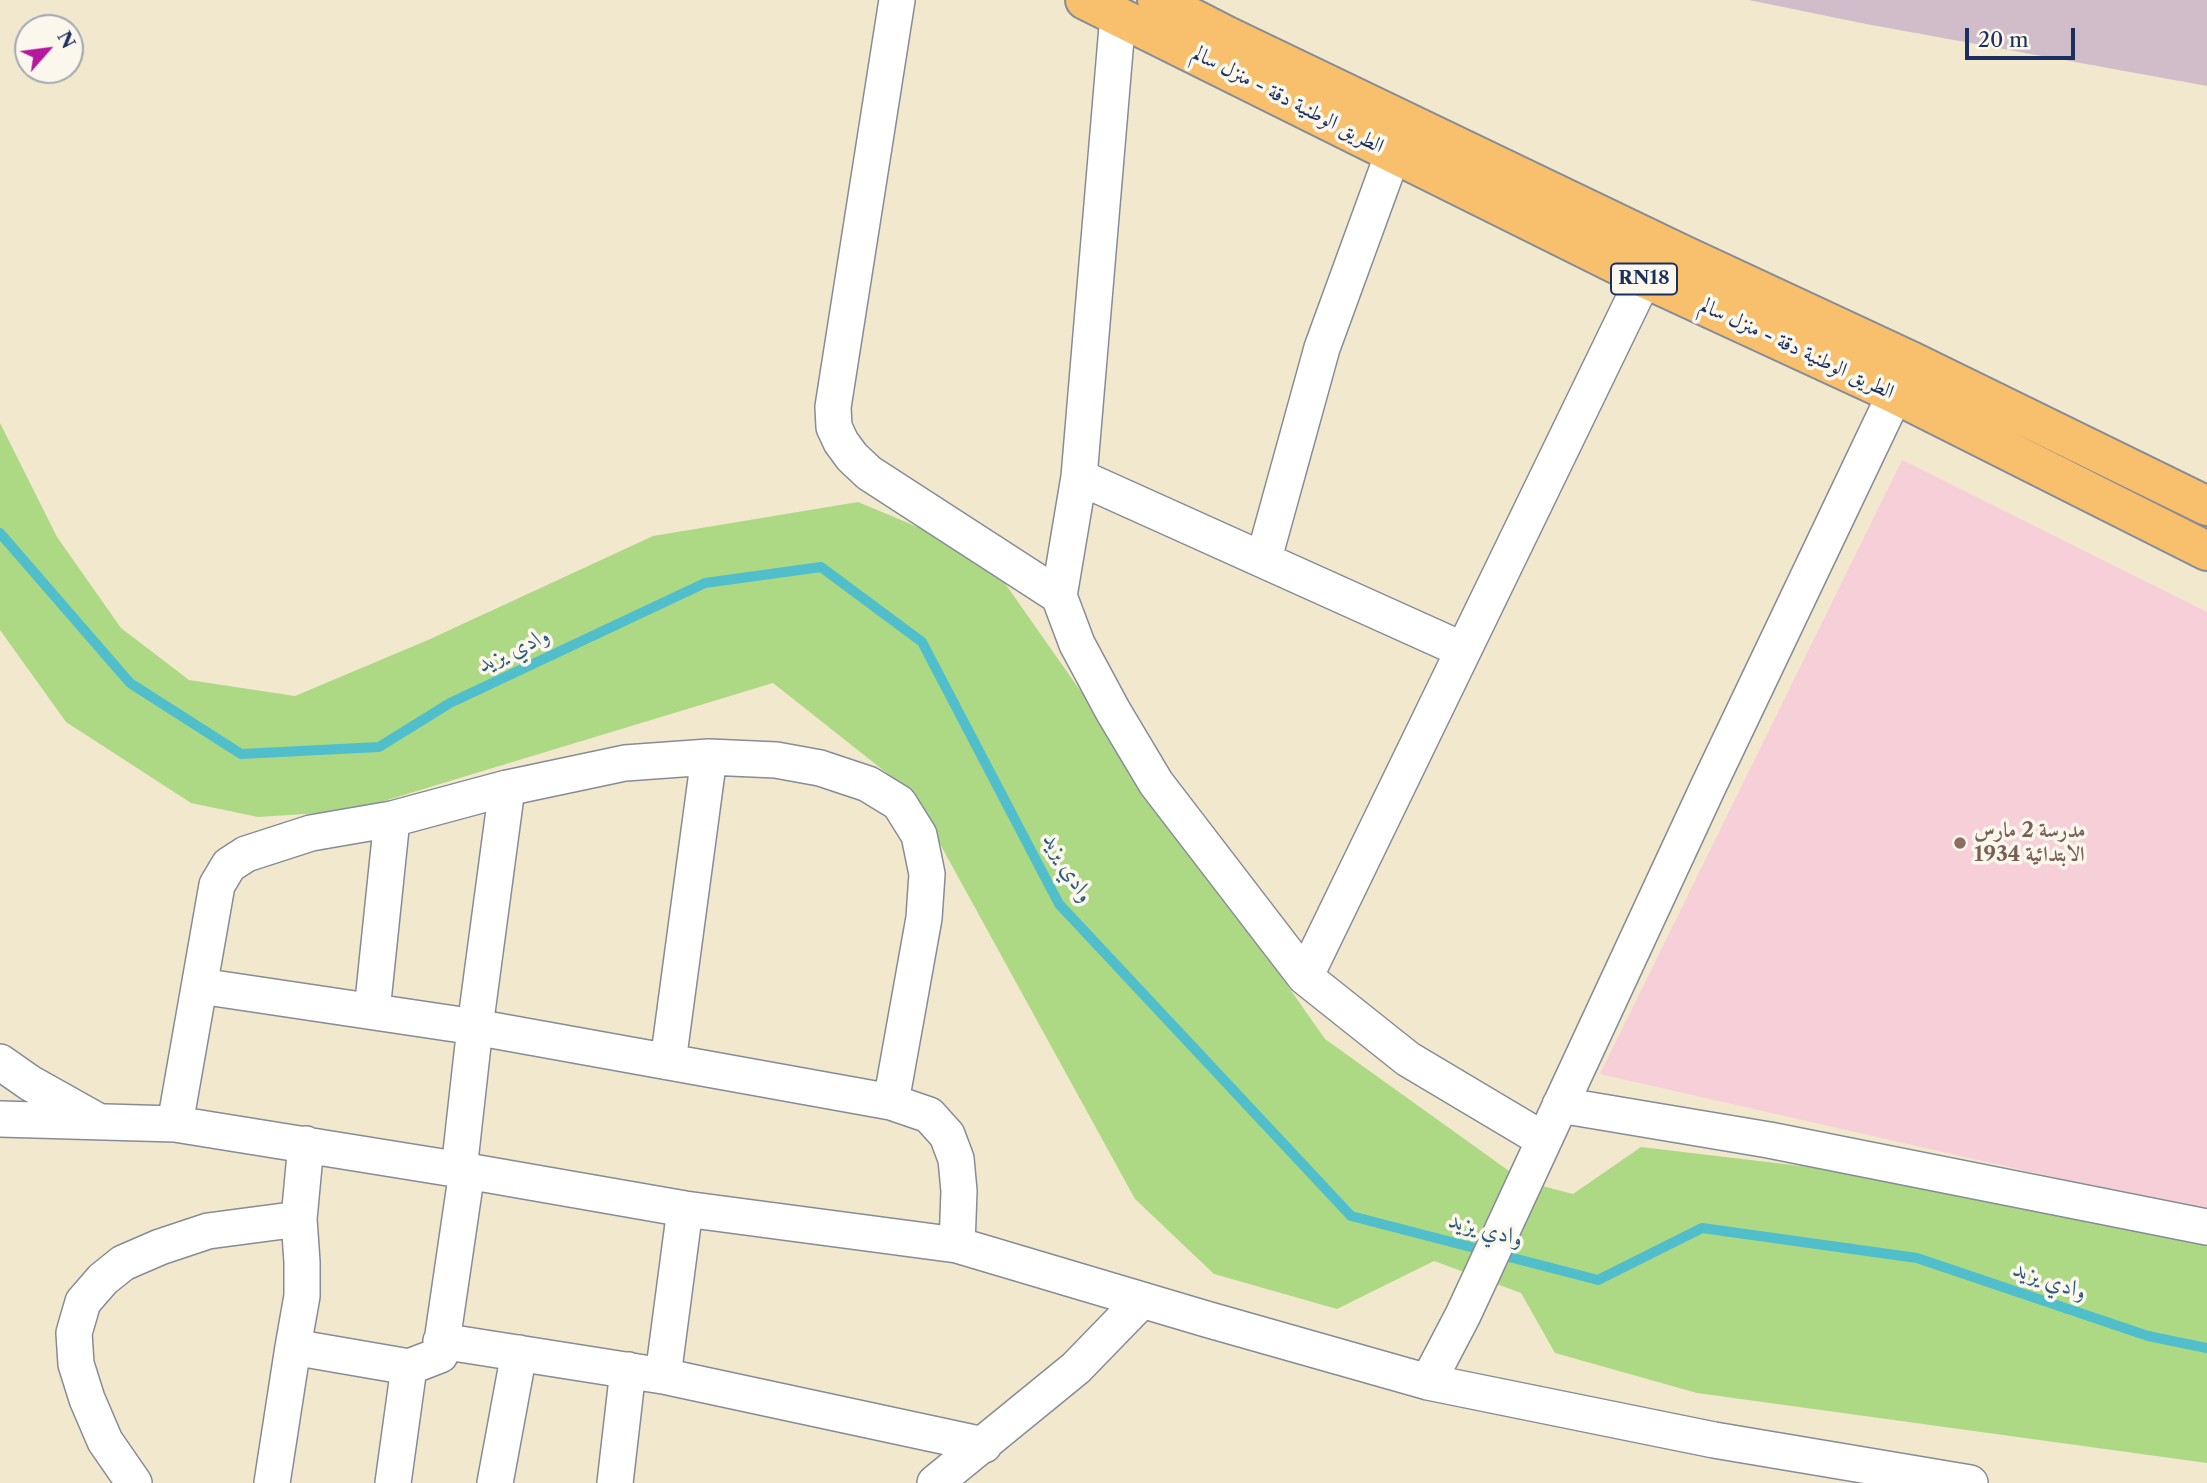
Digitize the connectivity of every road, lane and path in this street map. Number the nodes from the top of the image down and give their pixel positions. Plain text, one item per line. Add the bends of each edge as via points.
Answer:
1 (897, 0) edge
2 (1157, 0) edge
3 (1101, 8) edge
4 (1399, 137) junction
5 (1644, 278) junction
6 (1903, 378) junction
7 (1079, 477) junction
8 (2207, 506) edge
9 (2207, 551) edge
10 (1264, 558) junction
11 (1059, 596) junction
12 (1463, 650) junction
13 (709, 757) junction
14 (507, 788) junction
15 (392, 819) junction
16 (1305, 977) junction
17 (200, 986) junction
18 (372, 1011) junction
19 (475, 1027) junction
20 (0, 1062) edge
21 (668, 1062) junction
22 (891, 1102) junction
23 (1560, 1105) junction
24 (0, 1119) edge
25 (101, 1122) junction
26 (175, 1124) junction
27 (306, 1144) junction
28 (1540, 1151) junction
29 (463, 1170) junction
30 (685, 1209) junction
31 (299, 1219) junction
32 (2207, 1227) edge
33 (957, 1245) junction
34 (1142, 1300) junction
35 (441, 1341) junction
36 (293, 1347) junction
37 (519, 1353) junction
38 (408, 1367) junction
39 (628, 1370) junction
40 (663, 1376) junction
41 (1428, 1381) junction
42 (984, 1445) junction
43 (1958, 1482) edge
44 (134, 1483) edge
45 (272, 1483) edge
46 (393, 1483) edge
47 (495, 1483) edge
48 (615, 1483) edge
49 (935, 1483) edge

1 - 11 street via 833,408 834,427 852,457 869,473
2 - 4 main road, الطريق الوطنية دقة - منزل سالم / RN18 via 1239,42
3 - 4 main road, الطريق الوطنية دقة - منزل سالم / RN18
3 - 7 street
4 - 5 main road, الطريق الوطنية دقة - منزل سالم / RN18
4 - 6 main road, الطريق الوطنية دقة - منزل سالم / RN18
4 - 10 street via 1322,348
5 - 6 main road, الطريق الوطنية دقة - منزل سالم / RN18
5 - 12 street
6 - 8 main road, الطريق الوطنية دقة - منزل سالم / RN18
6 - 9 main road, الطريق الوطنية دقة - منزل سالم / RN18
6 - 23 street
7 - 10 street
7 - 11 street
10 - 12 street
11 - 16 street via 1077,644 1156,783
12 - 16 street
13 - 14 street via 625,763
13 - 21 street
13 - 22 street via 776,760 868,784 899,803 919,835 927,874 925,918
14 - 15 street
14 - 19 street
15 - 17 street via 311,833 246,854 229,865 217,885
15 - 18 street
16 - 28 street via 1408,1059
17 - 18 street
17 - 26 street
18 - 19 street
19 - 21 street
19 - 29 street
20 - 25 street
21 - 22 street
22 - 33 street via 929,1115 947,1135 957,1159
23 - 28 street
23 - 32 street via 1769,1140
24 - 25 street
25 - 26 street
26 - 27 street
27 - 29 street
27 - 31 street
28 - 41 street
29 - 30 street
29 - 35 street
30 - 33 street
30 - 40 street
31 - 36 street via 302,1297
31 - 44 street via 208,1231 160,1247 123,1263 83,1302 74,1333 76,1364 105,1441
33 - 34 street
34 - 41 street
34 - 42 street via 1076,1368
35 - 37 street
35 - 38 street via 440,1355
36 - 38 street
36 - 45 street
37 - 39 street
37 - 47 street
38 - 46 street
39 - 40 street
39 - 48 street
40 - 42 street
41 - 43 street via 1714,1440
42 - 49 street

